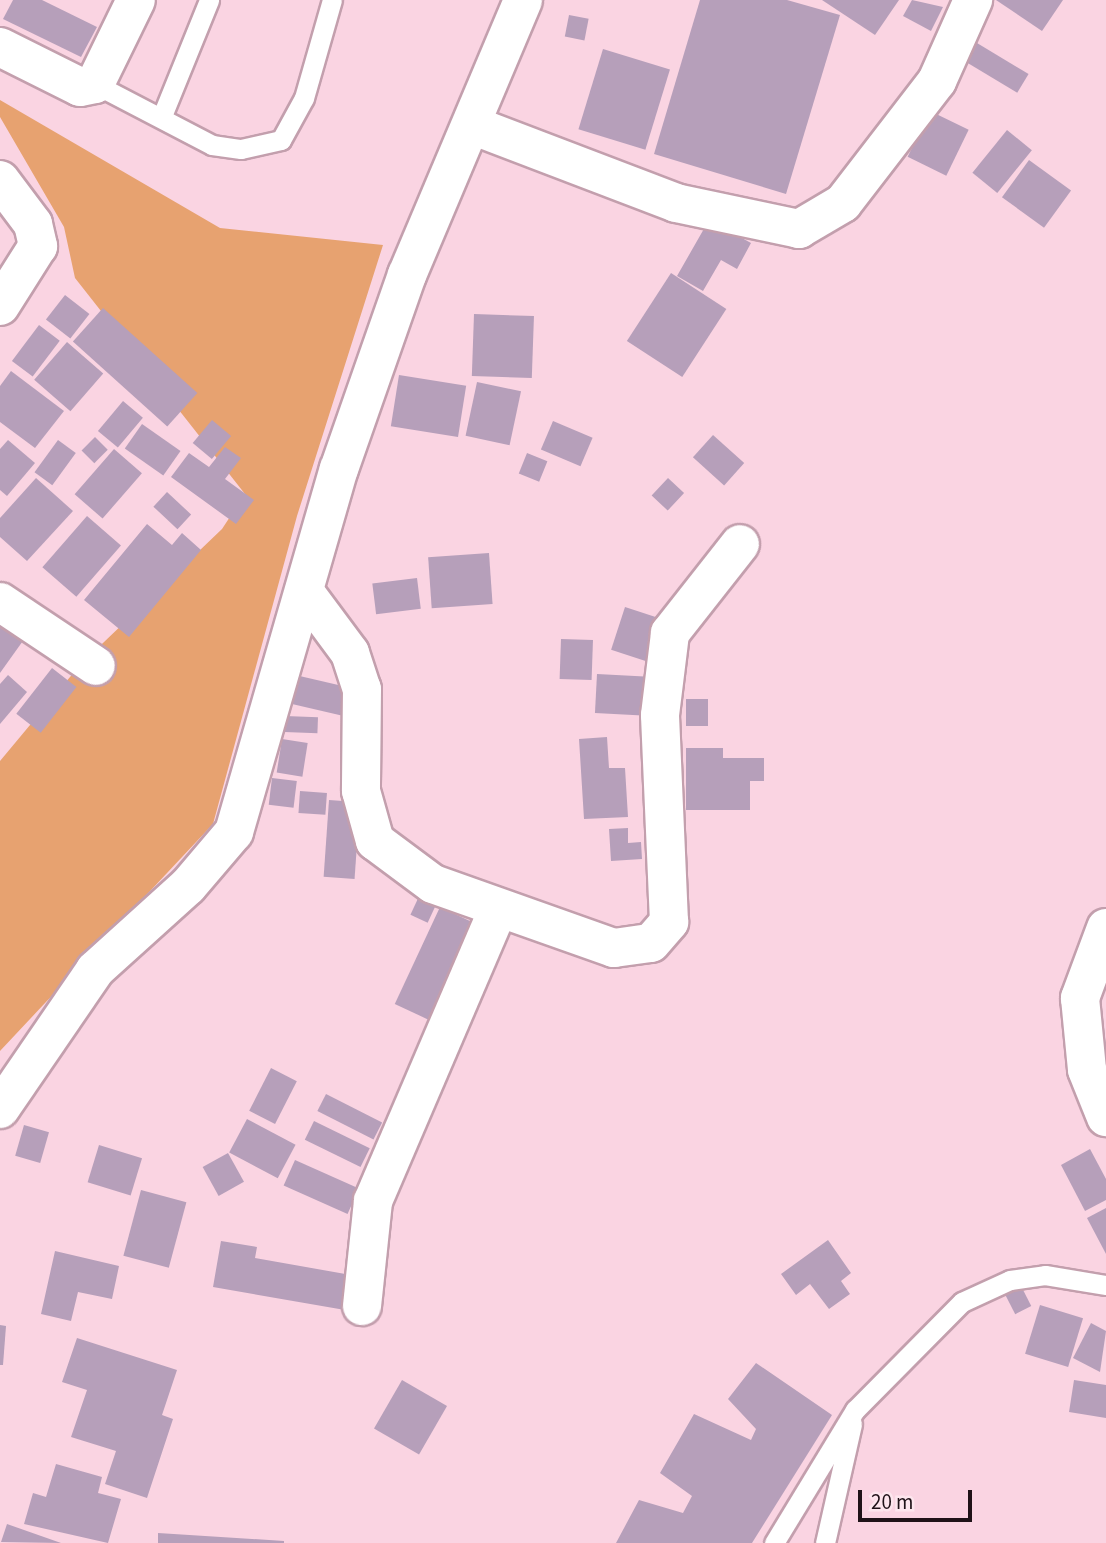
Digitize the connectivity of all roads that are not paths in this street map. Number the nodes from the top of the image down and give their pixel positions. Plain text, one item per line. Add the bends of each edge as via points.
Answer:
1 (136, 0) edge
2 (209, 0) edge
3 (332, 0) edge
4 (523, 0) edge
5 (973, 0) edge
6 (0, 47) edge
7 (96, 84) junction
8 (162, 116) junction
9 (472, 125) junction
10 (0, 180) edge
11 (0, 306) edge
12 (740, 544) dead end
13 (307, 596) junction
14 (0, 602) edge
15 (96, 666) dead end
16 (497, 912) junction
17 (1106, 929) edge
18 (0, 1109) edge
19 (1106, 1117) edge
20 (1106, 1285) edge
21 (362, 1306) dead end
22 (855, 1410) junction
23 (774, 1543) edge
24 (825, 1543) edge

1 - 7 street
2 - 8 lane
3 - 8 lane via 304,98 281,140 241,149 212,145
4 - 9 street
5 - 9 street via 937,81 843,203 799,229 676,203
6 - 7 street via 80,87
7 - 8 lane
9 - 13 street via 407,275 339,468
10 - 11 street via 33,224 38,246
12 - 16 street via 670,632 660,715 669,922 651,943 614,948
13 - 16 street via 350,653 362,689 361,791 374,841 414,874
13 - 18 street via 262,724 234,832 188,886 95,970
14 - 15 street
16 - 21 street via 373,1201
17 - 19 street via 1080,998 1087,1070
20 - 22 lane via 1045,1275 1010,1280 962,1302
22 - 23 lane
22 - 24 lane

